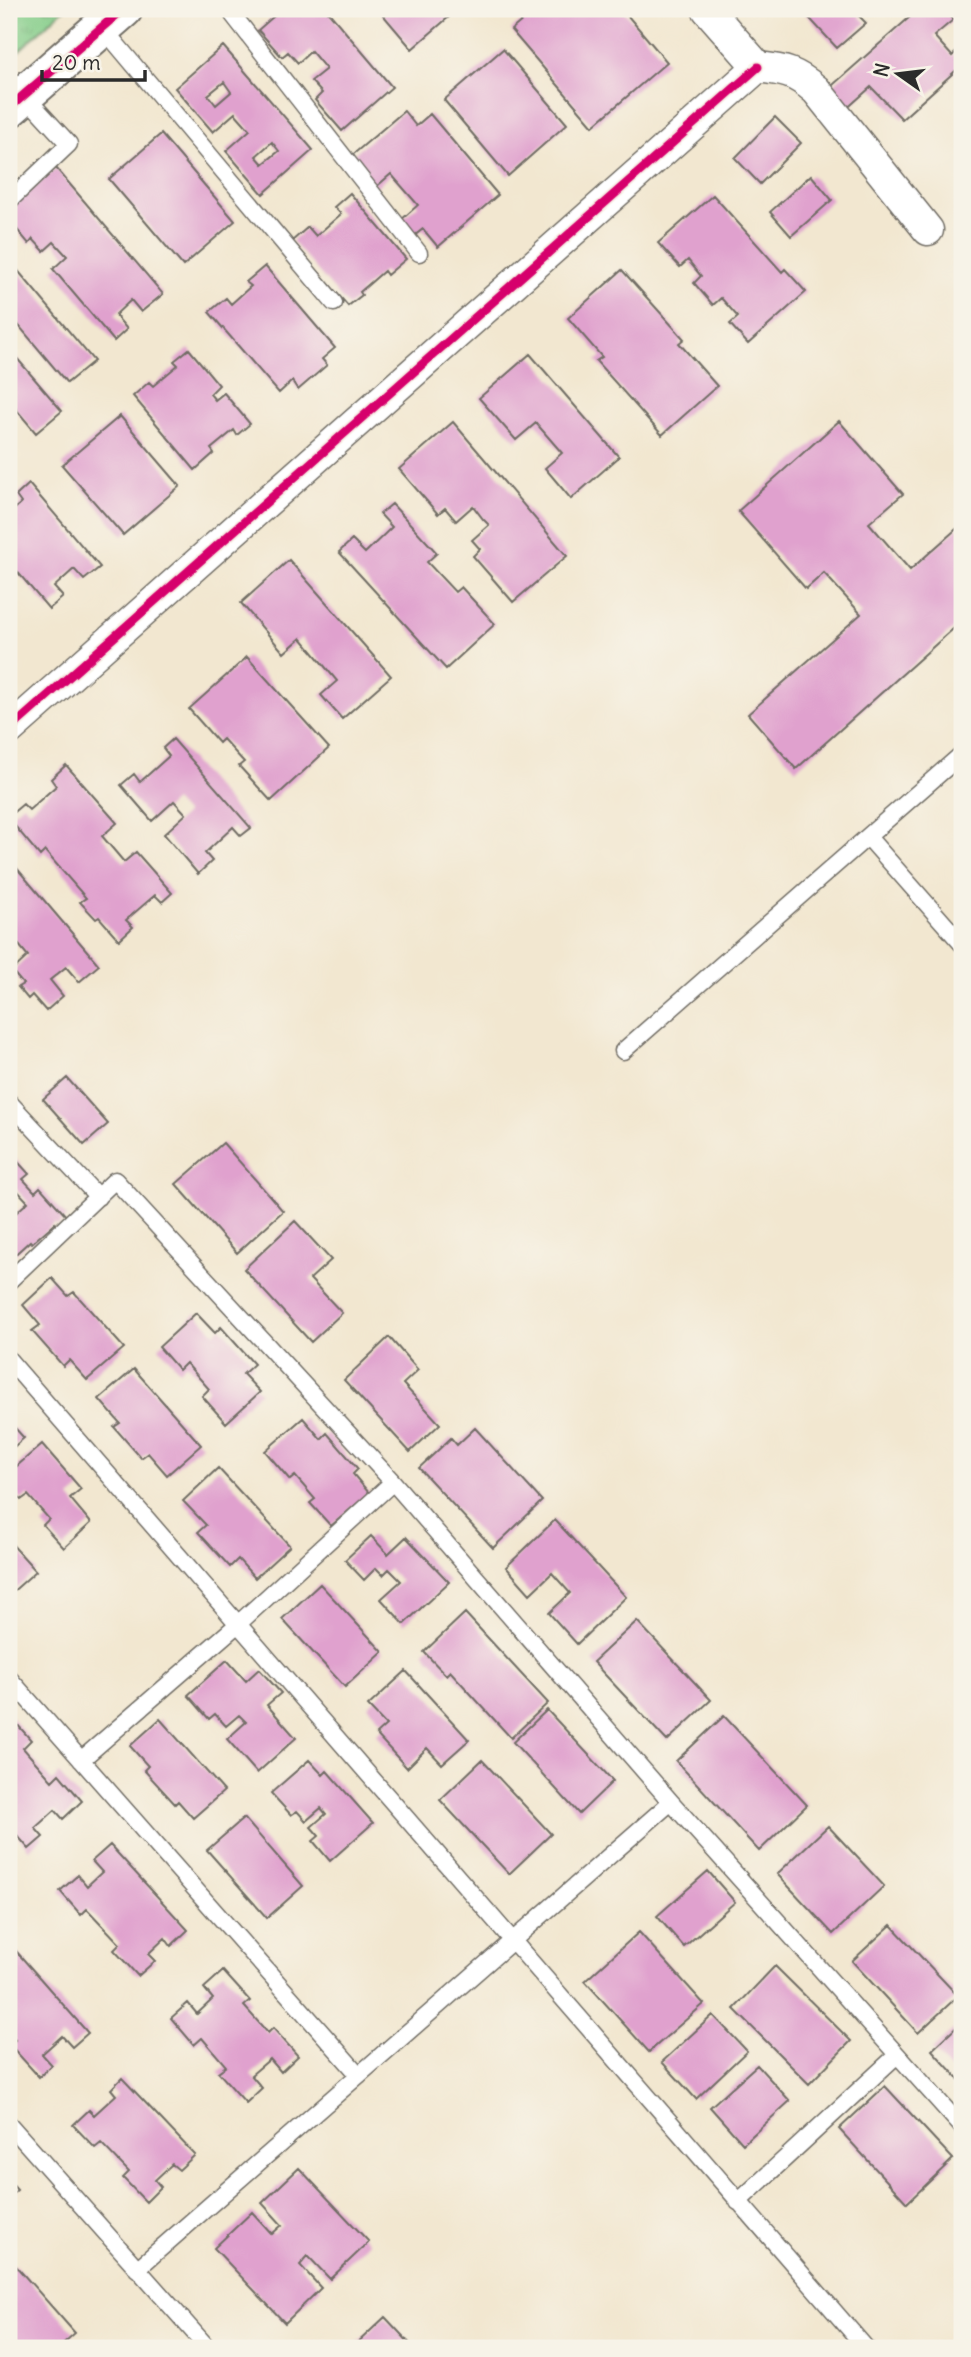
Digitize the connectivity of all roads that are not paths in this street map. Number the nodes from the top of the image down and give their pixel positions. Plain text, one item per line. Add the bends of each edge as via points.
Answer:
1 (239, 9) edge
2 (707, 9) edge
3 (113, 18) edge
4 (758, 67) junction
5 (16, 101) edge
6 (9, 201) edge
7 (928, 230) dead end
8 (419, 253) dead end
9 (334, 303) dead end
10 (9, 730) edge
11 (962, 754) edge
12 (868, 837) junction
13 (962, 944) edge
14 (623, 1051) dead end
15 (9, 1102) edge
16 (98, 1196) junction
17 (9, 1281) edge
18 (9, 1360) edge
19 (393, 1482) junction
20 (238, 1624) junction
21 (9, 1678) edge
22 (81, 1760) junction
23 (671, 1802) junction
24 (512, 1942) junction
25 (897, 2055) junction
26 (359, 2075) junction
27 (9, 2124) edge
28 (962, 2127) edge
29 (738, 2202) junction
30 (137, 2269) junction
31 (208, 2348) edge
32 (866, 2348) edge

1 - 8 lane via 233,15
2 - 4 street
3 - 5 street
3 - 9 lane
4 - 7 street via 789,71 816,90
4 - 10 street
5 - 6 lane via 69,144
11 - 12 lane
12 - 13 lane
12 - 14 lane
15 - 16 lane
16 - 17 lane
16 - 19 lane via 116,1180
18 - 20 lane
19 - 20 lane
19 - 23 lane
20 - 22 lane
20 - 24 lane
21 - 22 lane
22 - 26 lane
23 - 24 lane
23 - 25 lane
24 - 26 lane
24 - 29 lane
25 - 28 lane
25 - 29 lane
26 - 30 lane
27 - 30 lane
29 - 32 lane
30 - 31 lane

